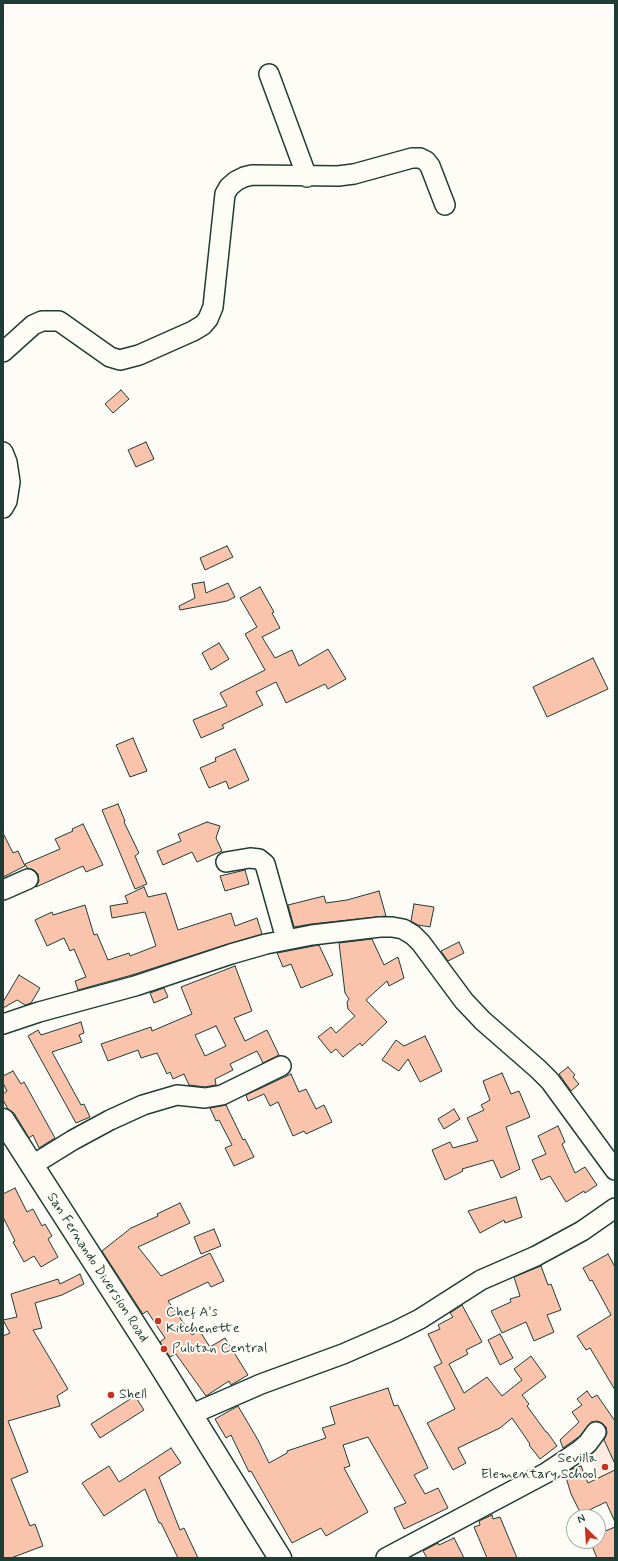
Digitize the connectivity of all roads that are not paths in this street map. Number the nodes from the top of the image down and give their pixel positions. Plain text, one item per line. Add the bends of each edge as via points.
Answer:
1 (269, 74) dead end
2 (307, 177) junction
3 (445, 205) dead end
4 (3, 352) edge
5 (3, 452) edge
6 (3, 508) edge
7 (226, 862) dead end
8 (28, 879) dead end
9 (3, 890) edge
10 (286, 939) junction
11 (3, 1024) edge
12 (281, 1066) dead end
13 (3, 1120) edge
14 (31, 1166) junction
15 (615, 1170) edge
16 (615, 1208) edge
17 (190, 1415) junction
18 (596, 1432) dead end
19 (280, 1558) edge
20 (386, 1558) edge

1 - 2 street
2 - 3 street via 354,174 420,158 430,166
2 - 4 street via 252,175 236,181 229,187 225,194 213,307 208,319 193,331 139,355 120,360 110,357 59,321 42,320
5 - 6 street via 10,482 7,501
7 - 10 street via 250,858 259,859 265,864
8 - 9 street
10 - 11 street
10 - 15 street via 386,927 403,929 413,935 464,1001 550,1081
12 - 14 street via 222,1095 205,1098 177,1095 143,1105 73,1140
13 - 14 highway, San Fernando Diversion Road
14 - 17 highway, San Fernando Diversion Road
16 - 17 street via 582,1231 536,1256 481,1280 420,1319 396,1331
17 - 19 highway, San Fernando Diversion Road
18 - 20 street via 579,1451 546,1473

